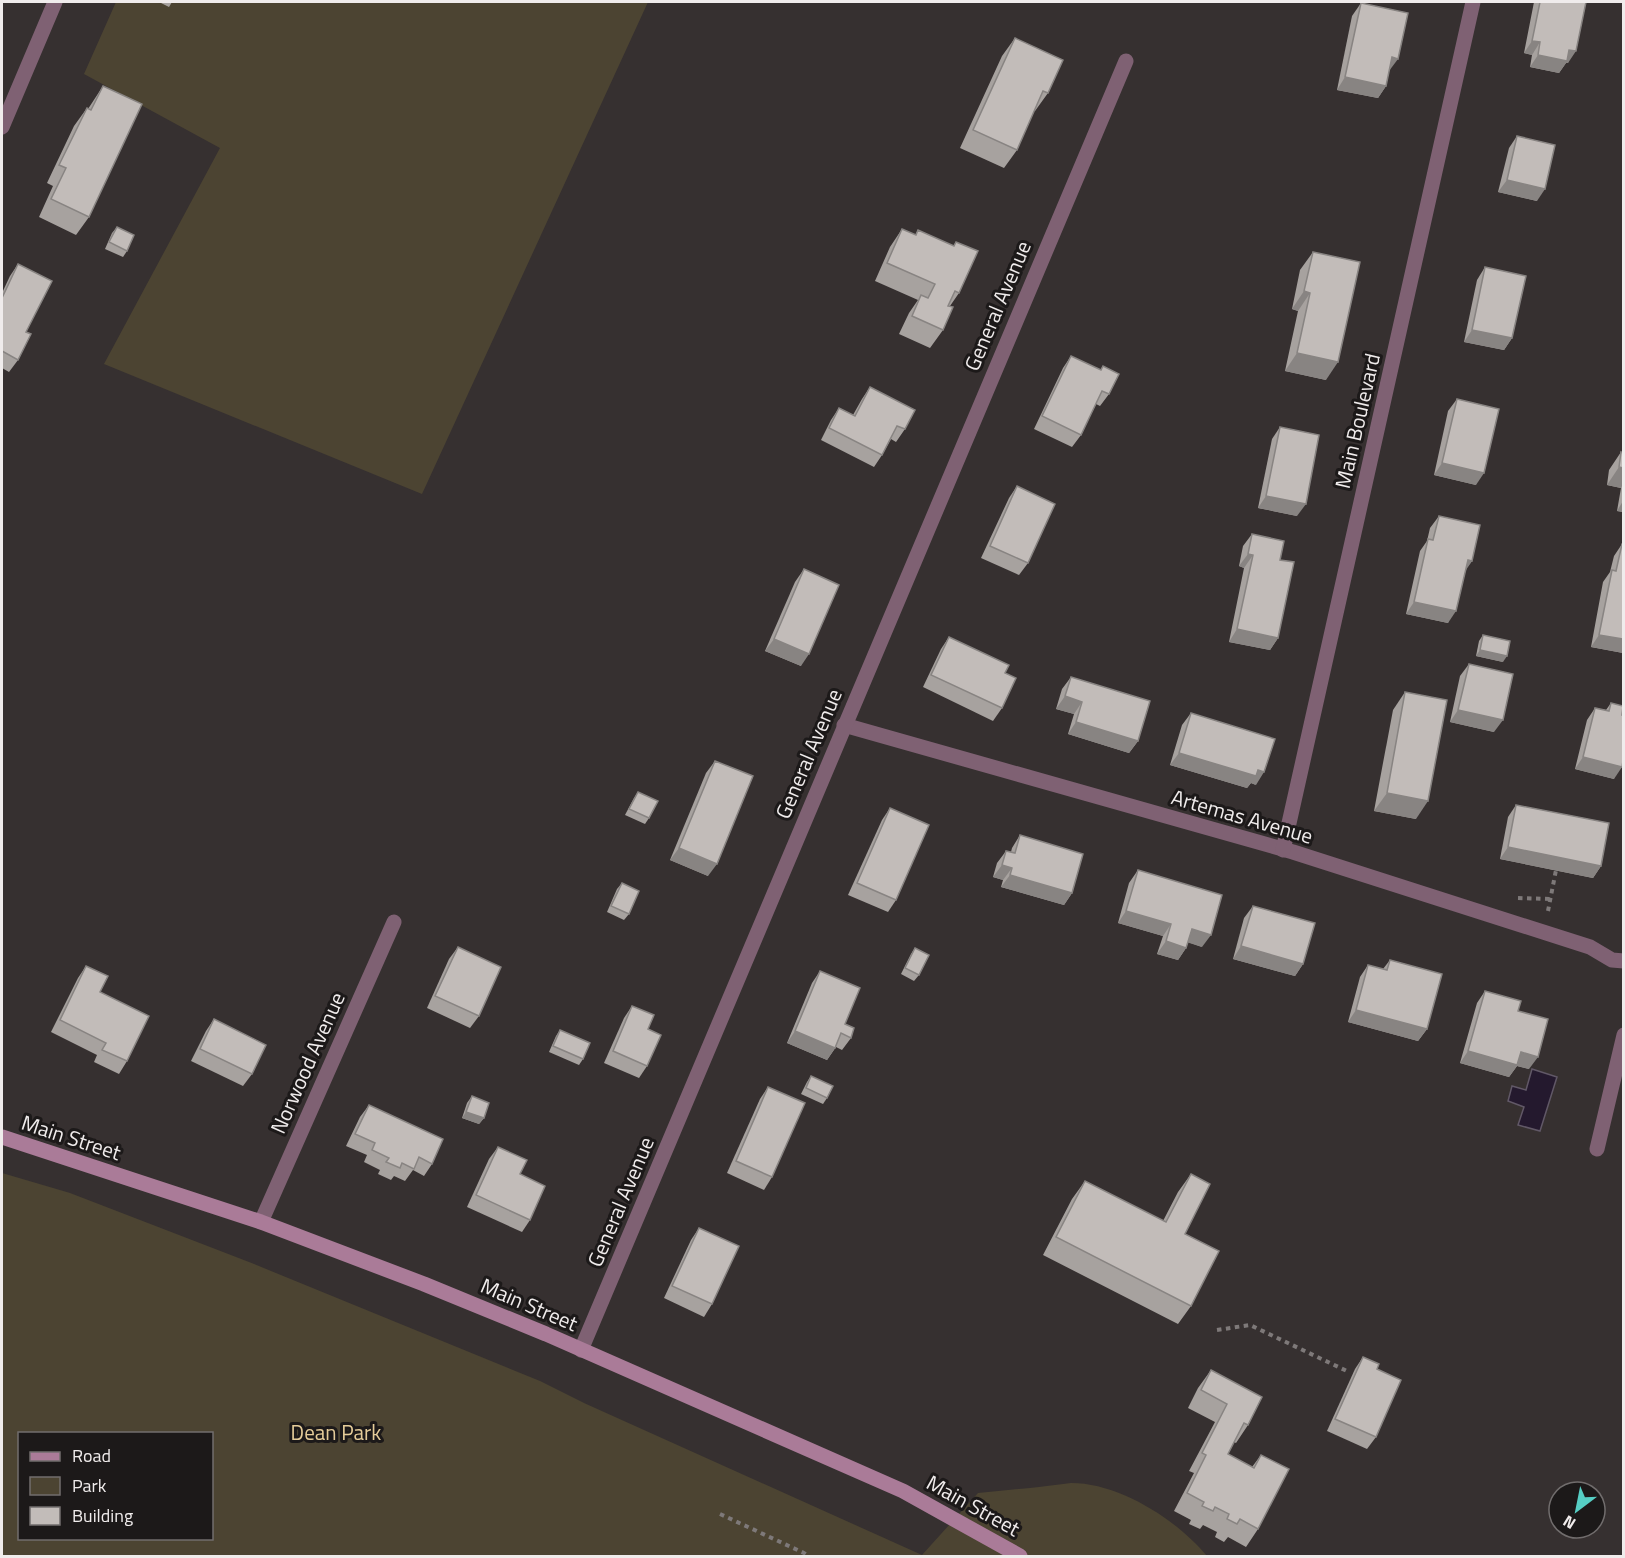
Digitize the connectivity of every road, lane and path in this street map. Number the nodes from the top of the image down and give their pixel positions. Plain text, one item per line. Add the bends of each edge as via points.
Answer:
1 (55, 2) edge
2 (1473, 2) edge
3 (1126, 61) dead end
4 (2, 127) edge
5 (844, 725) junction
6 (1283, 850) junction
7 (1556, 870) edge
8 (1507, 898) dead end
9 (1550, 899) junction
10 (394, 922) dead end
11 (1544, 933) junction
12 (1623, 960) edge
13 (1623, 1035) edge
14 (2, 1137) edge
15 (1597, 1149) dead end
16 (261, 1222) junction
17 (1217, 1330) dead end
18 (581, 1350) junction
19 (1349, 1372) dead end
20 (720, 1514) dead end
21 (808, 1557) edge
22 (1020, 1557) edge

1 - 4 street
2 - 6 street, Main Boulevard
3 - 5 street, General Avenue
5 - 6 street, Artemas Avenue
5 - 18 street, General Avenue
6 - 11 street, Artemas Avenue
7 - 9 path
8 - 9 path
9 - 11 path
10 - 16 street, Norwood Avenue
11 - 12 street, Artemas Avenue via 1590,947 1612,960
13 - 15 street
14 - 16 main road, Main Street
16 - 18 main road, Main Street
17 - 19 path via 1250,1325
18 - 22 main road, Main Street via 903,1491
20 - 21 path

